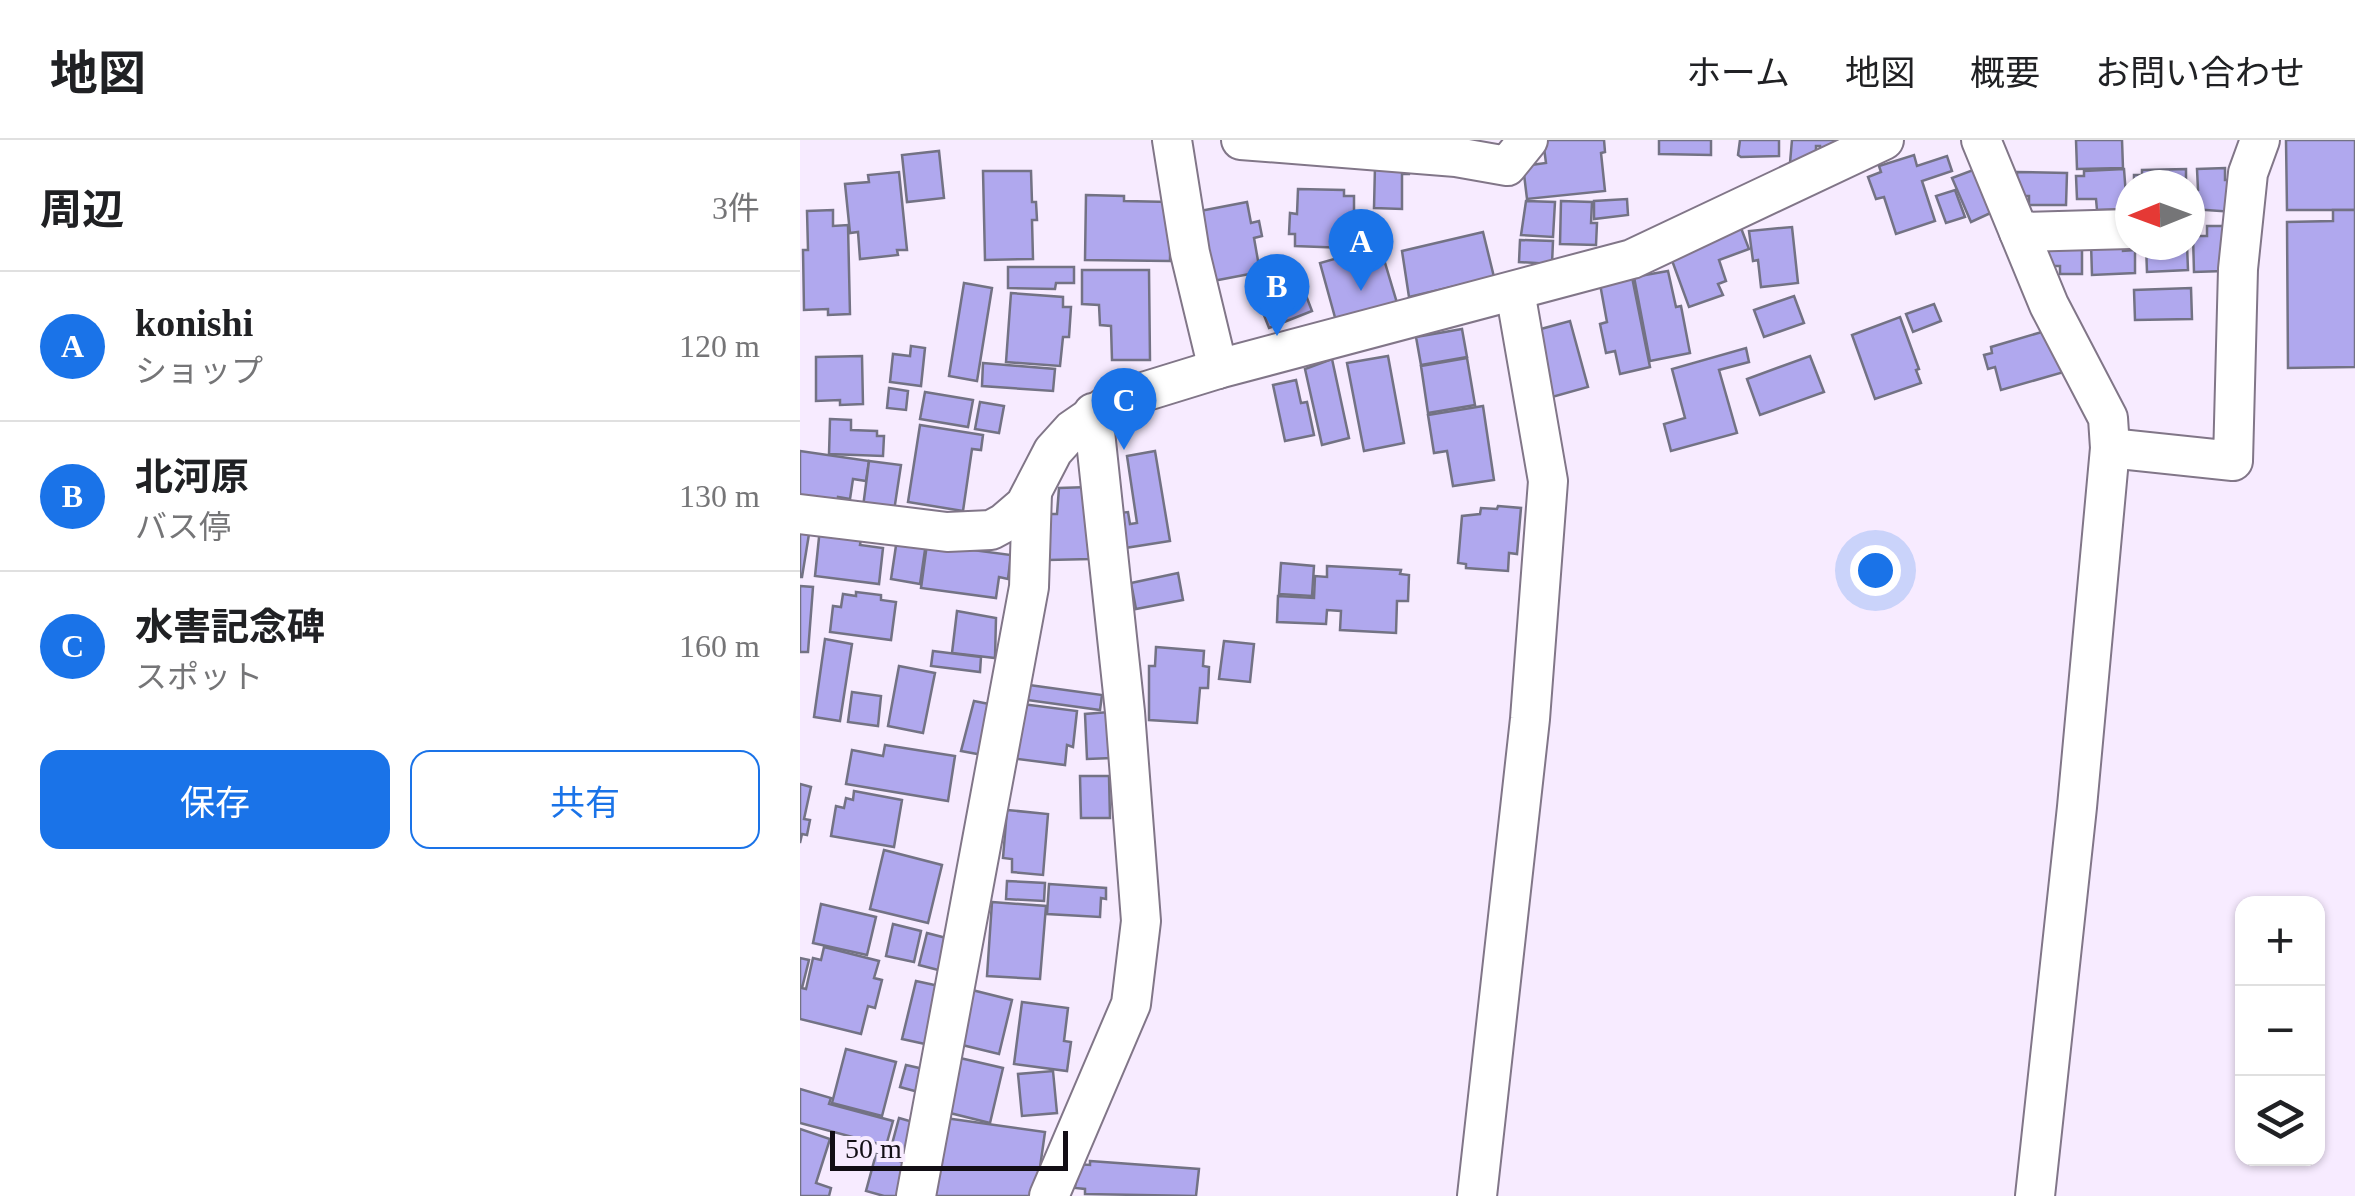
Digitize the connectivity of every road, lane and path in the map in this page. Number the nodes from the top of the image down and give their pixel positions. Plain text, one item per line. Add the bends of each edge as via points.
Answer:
1 (1172, 140) edge
2 (1241, 140) edge
3 (1528, 140) edge
4 (1884, 140) edge
5 (1981, 140) edge
6 (2260, 140) edge
7 (2115, 229) edge
8 (2019, 232) junction
9 (1515, 291) junction
10 (1218, 369) junction
11 (1094, 413) junction
12 (2110, 448) junction
13 (1032, 493) junction
14 (800, 514) edge
15 (916, 1196) edge
16 (1049, 1196) edge
17 (1477, 1196) edge
18 (2035, 1196) edge

1 - 10 street
2 - 3 street via 1508,166
4 - 9 street via 1632,259
5 - 8 street
6 - 12 street via 2248,172 2238,269 2233,461
7 - 8 street
8 - 12 street via 2108,418
9 - 10 street
9 - 17 street via 1548,481 1530,718
10 - 11 street via 1136,392
11 - 13 street via 1053,451
11 - 16 street via 1141,920 1131,1004
12 - 18 street
13 - 14 street via 1004,523 977,533
13 - 15 street via 1029,587

